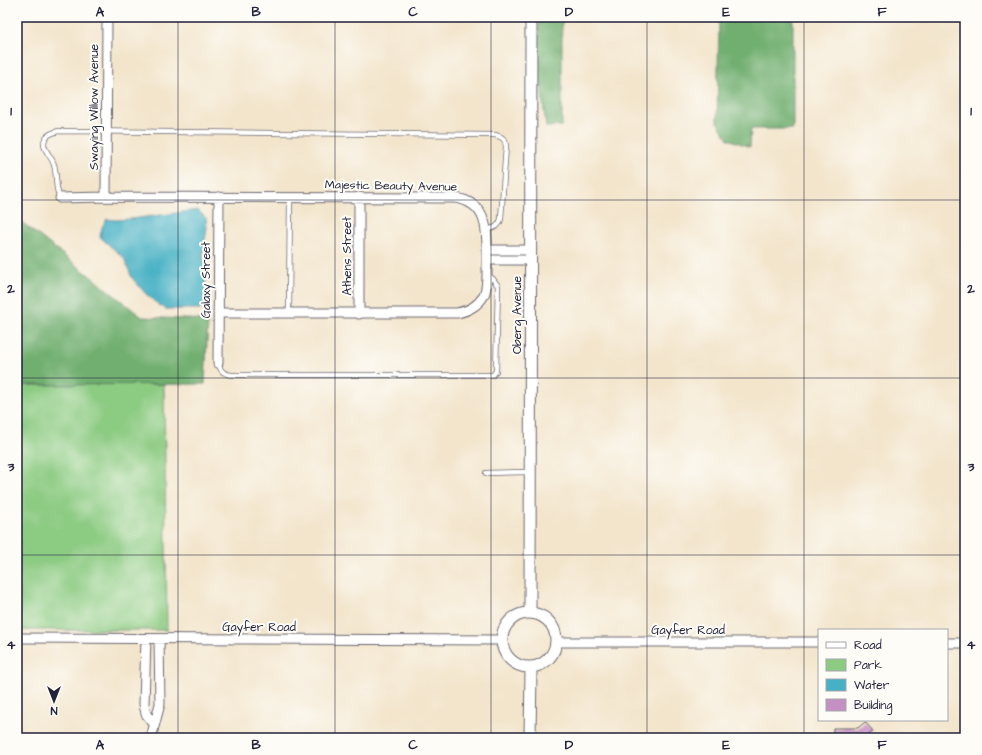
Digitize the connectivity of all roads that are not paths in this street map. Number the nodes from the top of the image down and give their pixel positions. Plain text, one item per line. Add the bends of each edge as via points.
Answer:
1 (107, 17) edge
2 (531, 17) edge
3 (106, 132) junction
4 (106, 197) junction
5 (219, 197) junction
6 (290, 197) junction
7 (359, 197) junction
8 (60, 198) joint
9 (487, 230) junction
10 (487, 250) junction
11 (530, 255) junction
12 (487, 260) junction
13 (486, 275) junction
14 (218, 313) junction
15 (289, 313) junction
16 (359, 314) junction
17 (218, 363) joint
18 (530, 472) junction
19 (486, 473) dead end
20 (530, 613) junction
21 (17, 638) edge
22 (146, 639) junction
23 (159, 639) junction
24 (502, 640) junction
25 (556, 642) junction
26 (818, 642) edge
27 (948, 643) edge
28 (965, 643) edge
29 (531, 668) junction
30 (154, 724) junction
31 (151, 738) edge
32 (530, 738) edge

1 - 3 street, Swaying Willow Avenue
2 - 11 street, Oberg Avenue
3 - 4 street, Swaying Willow Avenue
3 - 8 lane via 58,131 45,138 44,146 53,163
3 - 9 lane via 495,135 502,137 506,146 502,219 495,228
4 - 5 street, Majestic Beauty Avenue
4 - 8 street, Majestic Beauty Avenue
5 - 6 street, Majestic Beauty Avenue
5 - 14 street, Galaxy Street
6 - 7 street, Majestic Beauty Avenue
6 - 15 lane
7 - 9 street, Majestic Beauty Avenue via 463,199 479,210
7 - 16 street, Athens Street
9 - 10 street, Majestic Beauty Avenue
10 - 11 street
10 - 12 street, Majestic Beauty Avenue
11 - 12 street
11 - 18 street, Oberg Avenue
12 - 13 street, Majestic Beauty Avenue
13 - 16 street, Majestic Beauty Avenue via 484,294 479,302 465,312
13 - 17 lane via 498,286 496,371 492,375 230,375 220,371
14 - 15 street, Majestic Beauty Avenue
14 - 17 street, Galaxy Street
15 - 16 street, Majestic Beauty Avenue
18 - 19 lane
18 - 20 street, Oberg Avenue
20 - 24 street via 516,616 510,621
20 - 25 street via 544,617 549,622 554,628
21 - 22 street, Gayfer Road
22 - 23 street, Gayfer Road
22 - 30 street via 144,704 146,714
23 - 24 street, Gayfer Road
23 - 30 street via 160,704
24 - 29 street via 507,657 518,665
25 - 26 street, Gayfer Road
25 - 29 street via 551,657 539,666
27 - 28 street
29 - 32 street
30 - 31 street

